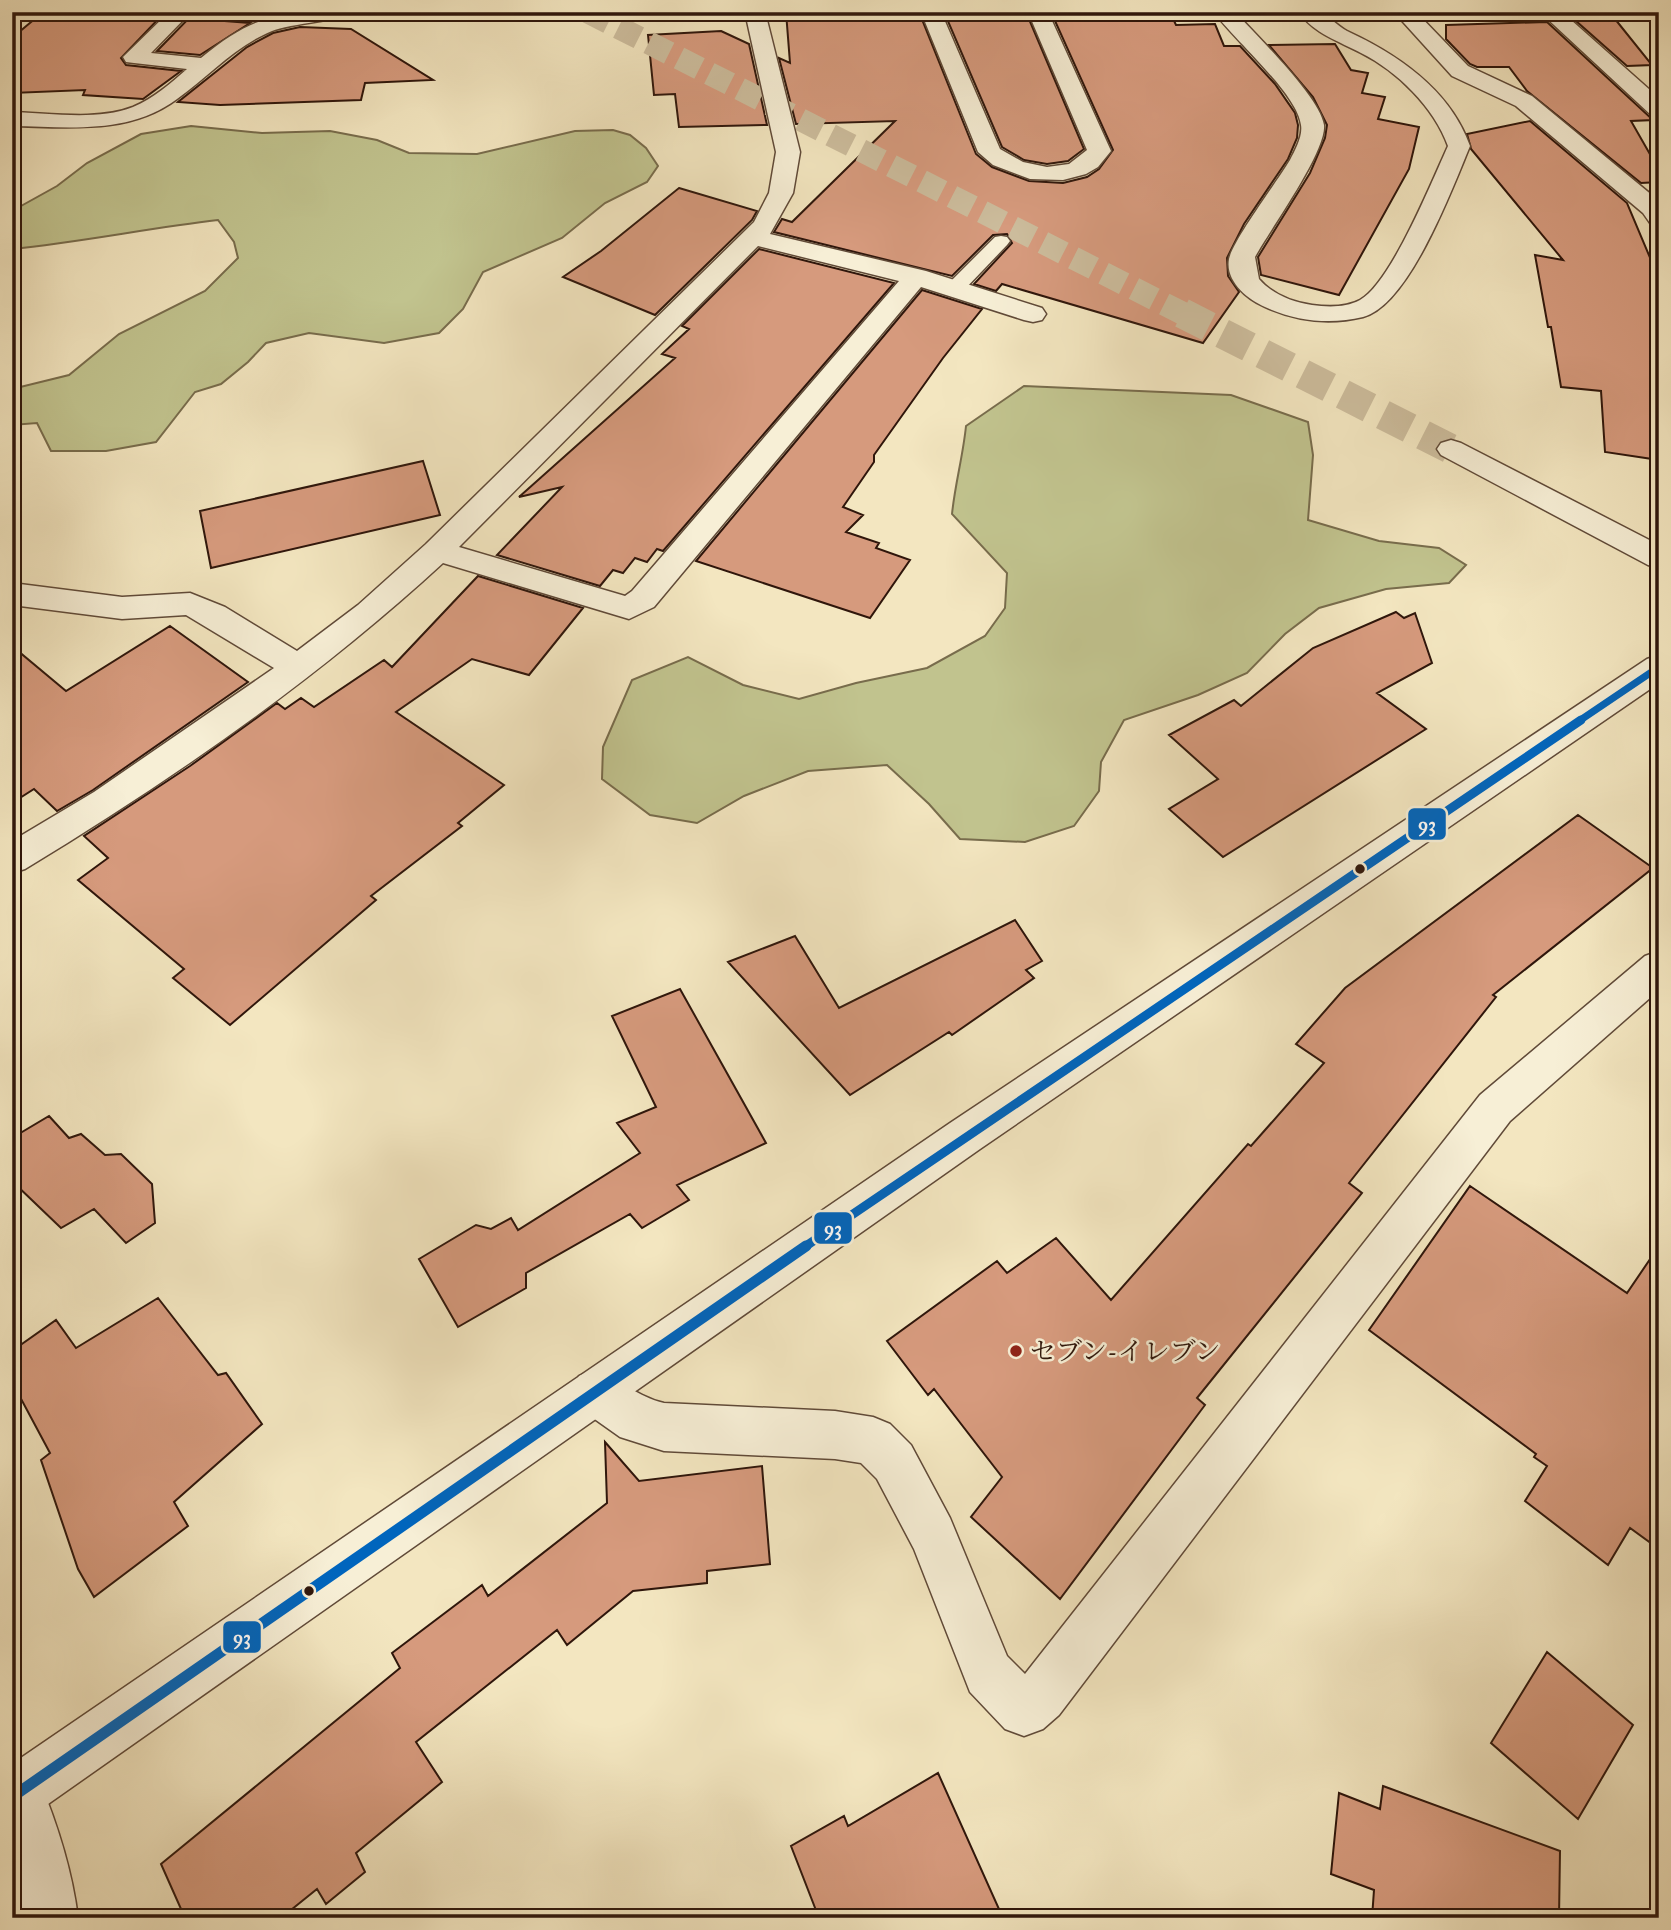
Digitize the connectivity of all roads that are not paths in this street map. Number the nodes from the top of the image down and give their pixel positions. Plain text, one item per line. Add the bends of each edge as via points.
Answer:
1 (181, 12) edge
2 (344, 12) edge
3 (376, 12) edge
4 (402, 12) edge
5 (755, 12) edge
6 (931, 12) edge
7 (1038, 12) edge
8 (1224, 12) edge
9 (1309, 12) edge
10 (1404, 12) edge
11 (1550, 12) edge
12 (205, 65) junction
13 (1659, 110) edge
14 (12, 119) edge
15 (1659, 218) edge
16 (753, 237) junction
17 (1001, 241) dead end
18 (917, 276) junction
19 (956, 287) junction
20 (1033, 314) dead end
21 (1451, 449) tunnel mouth
22 (437, 551) junction
23 (1659, 558) edge
24 (12, 594) edge
25 (298, 667) junction
26 (1659, 667) edge
27 (12, 859) edge
28 (1659, 967) edge
29 (595, 1392) junction
30 (15, 1796) edge
31 (50, 1918) edge

1 - 12 street via 134,57
2 - 12 street via 294,16 265,24
3 - 4 street
5 - 16 street via 788,152 781,194 765,225
6 - 7 street via 990,152 1026,171 1075,170 1087,166 1099,151
8 - 9 street via 1311,115 1313,125 1303,156 1242,257 1242,276 1260,296 1278,304 1301,311 1351,311 1371,305 1386,291 1459,146 1452,126 1402,71 1376,52 1322,25
10 - 15 street via 1460,71 1524,101
11 - 13 street
12 - 14 street via 164,100 133,114
16 - 18 street
16 - 22 street
17 - 19 lane
18 - 19 street
18 - 22 street via 643,599 629,608
19 - 20 street
21 - 23 street
22 - 25 street via 369,613
24 - 25 street via 122,608 190,604
25 - 27 street via 107,802
26 - 29 street
28 - 29 street via 1495,1108 1040,1696 1024,1710 988,1674 933,1535 894,1462 873,1441 664,1427 637,1420
29 - 30 street
30 - 31 street via 46,1885

